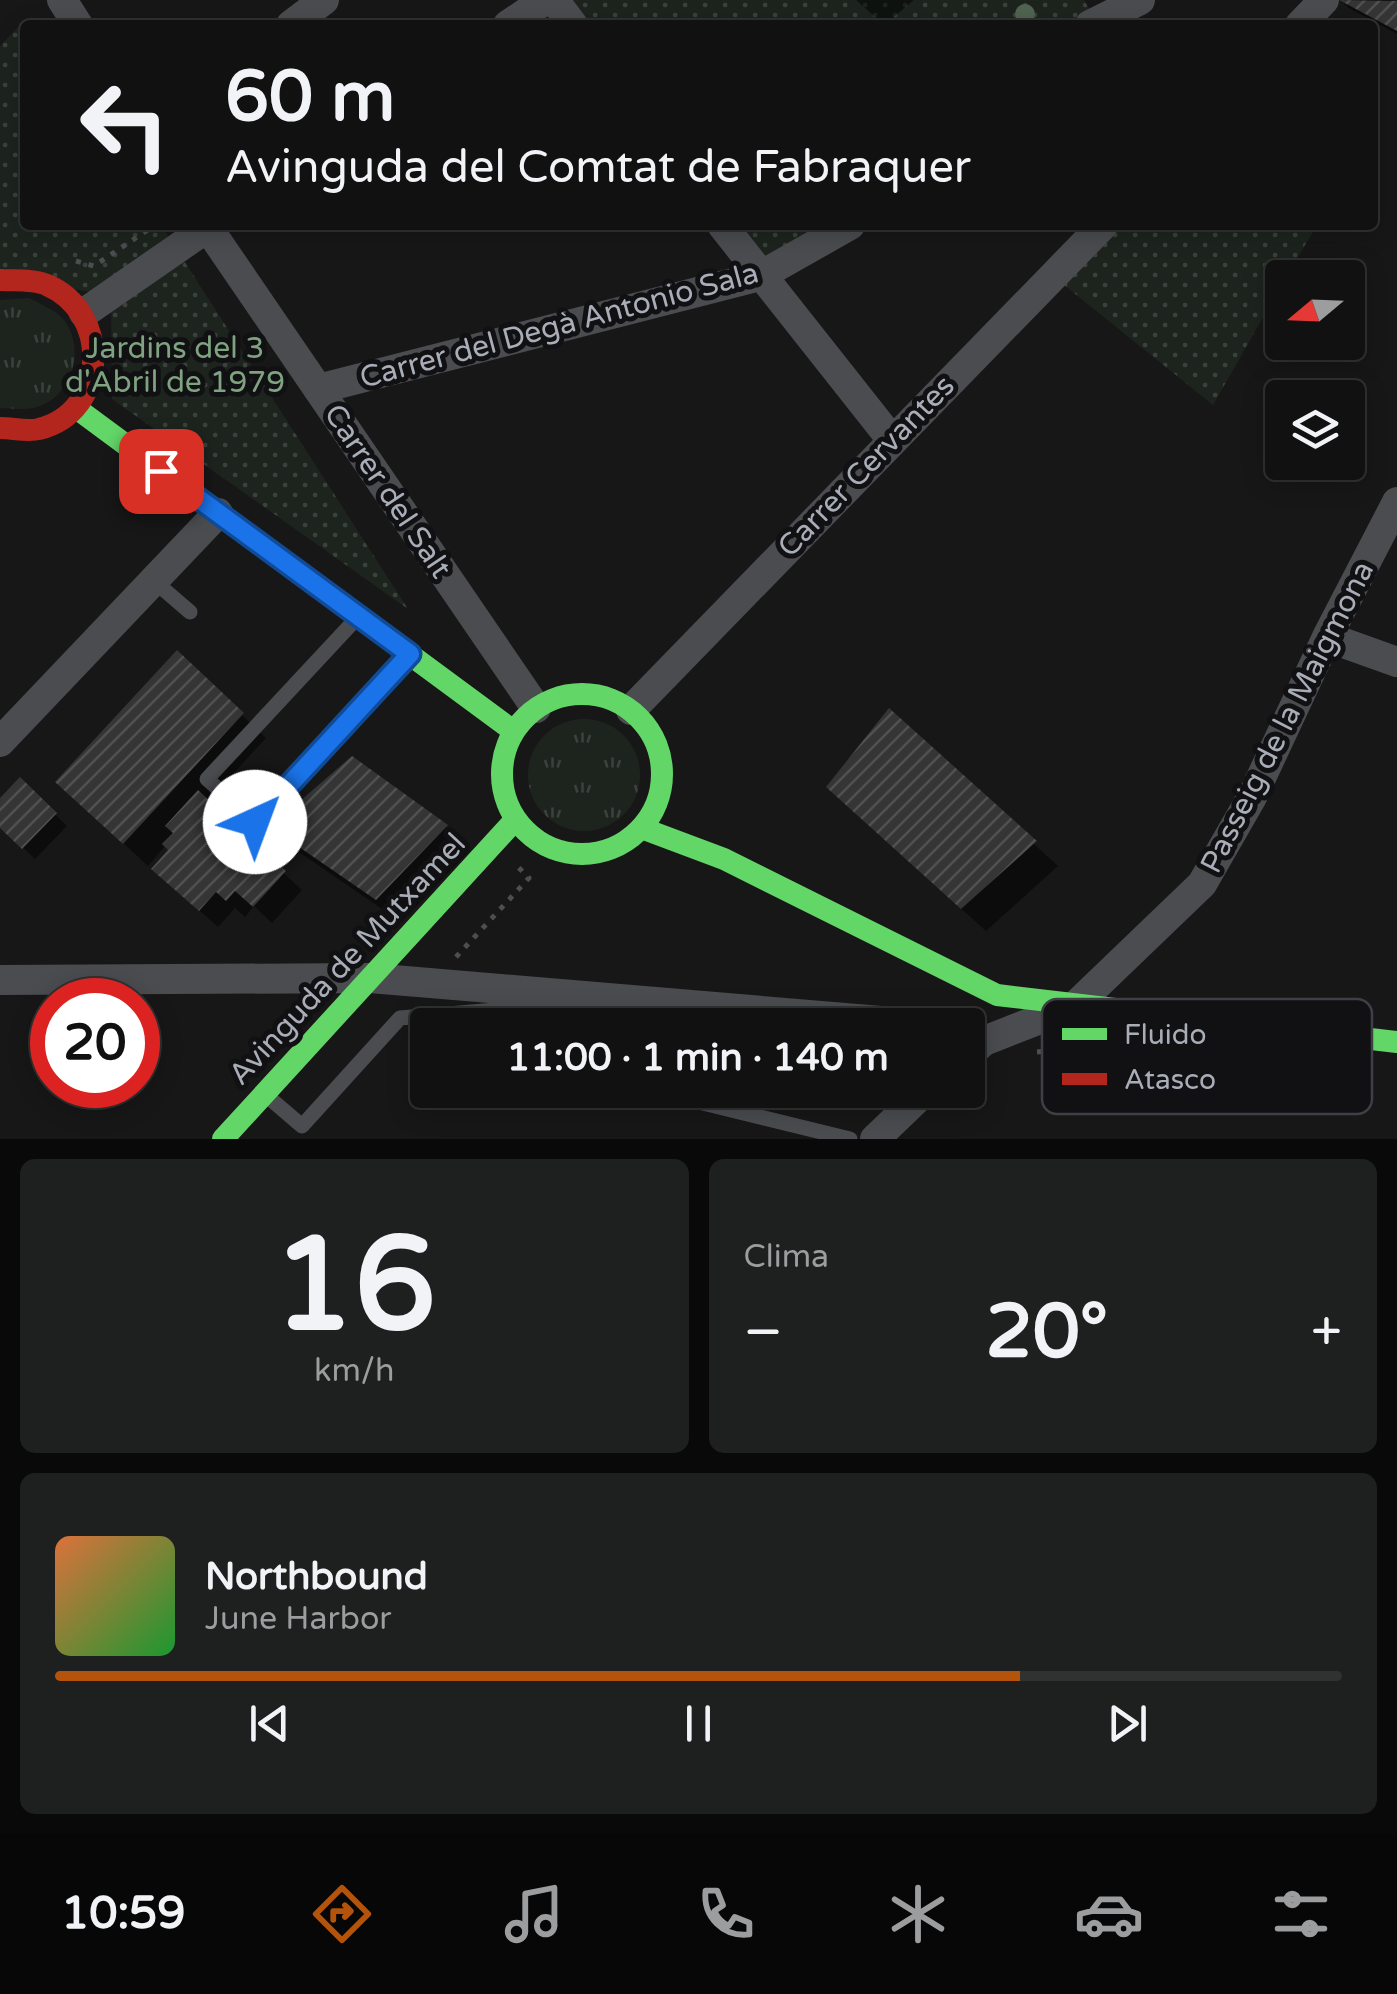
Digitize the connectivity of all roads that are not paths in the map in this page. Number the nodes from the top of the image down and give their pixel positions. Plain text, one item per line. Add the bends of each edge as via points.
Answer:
1 (324, 0) edge
2 (545, 0) edge
3 (554, 0) edge
4 (1140, 0) edge
5 (1324, 0) edge
6 (1092, 18) edge
7 (298, 20) edge
8 (515, 20) edge
9 (569, 20) edge
10 (1305, 20) edge
11 (202, 230) edge
12 (211, 230) edge
13 (726, 230) edge
14 (841, 230) edge
15 (1098, 230) edge
16 (760, 276) junction
17 (0, 280) edge
18 (84, 313) junction
19 (318, 389) junction
20 (76, 408) junction
21 (0, 428) edge
22 (892, 440) junction
23 (1397, 502) edge
24 (218, 513) junction
25 (154, 581) junction
26 (190, 612) dead end
27 (358, 616) junction
28 (1327, 637) junction
29 (410, 654) junction
30 (1397, 662) edge
31 (536, 708) junction
32 (630, 710) junction
33 (512, 730) junction
34 (0, 742) edge
35 (515, 820) junction
36 (644, 829) junction
37 (370, 978) junction
38 (0, 980) edge
39 (1082, 999) edge
40 (1042, 1001) edge
41 (726, 1008) edge
42 (410, 1017) edge
43 (1042, 1018) edge
44 (985, 1030) edge
45 (1008, 1032) junction
46 (1372, 1039) edge
47 (985, 1041) edge
48 (1397, 1042) edge
49 (264, 1094) junction
50 (723, 1108) edge
51 (907, 1108) edge
52 (223, 1139) edge
53 (850, 1139) edge
54 (875, 1139) edge

1 - 7 street
2 - 8 street
3 - 9 street
4 - 6 street
5 - 10 street
11 - 18 street
12 - 19 street, Carrer del Salt
13 - 16 street
14 - 16 street, Carrer del Degà Antonio Sala
15 - 22 street, Carrer Cervantes
16 - 19 street, Carrer del Degà Antonio Sala
16 - 22 street
17 - 18 street via 47,282
18 - 20 street via 95,336 96,362
19 - 31 street, Carrer del Salt
20 - 21 street via 30,431
20 - 24 street
22 - 32 street, Carrer Cervantes
23 - 28 street, Passeig de la Maigmona
24 - 25 street
24 - 27 street
25 - 26 lane
25 - 34 street
27 - 29 street
27 - 29 lane via 206,780 255,822
28 - 30 street
28 - 39 street, Passeig de la Maigmona via 1252,797 1202,884
29 - 33 street
31 - 32 street via 562,696 590,694
31 - 33 street
32 - 36 street via 656,742 663,780
33 - 35 street via 500,763
35 - 36 street via 541,845 583,856 614,850
35 - 37 street, Avinguda de Mutxamel
36 - 40 street via 724,859 997,996
37 - 38 street
37 - 41 street
37 - 49 street, Avinguda de Mutxamel
42 - 49 lane via 400,1018 302,1126
43 - 45 street, Passeig de la Maigmona
44 - 45 street
45 - 47 street, Passeig de la Maigmona
46 - 48 street
49 - 52 street, Avinguda de Mutxamel
50 - 53 lane
51 - 54 street

